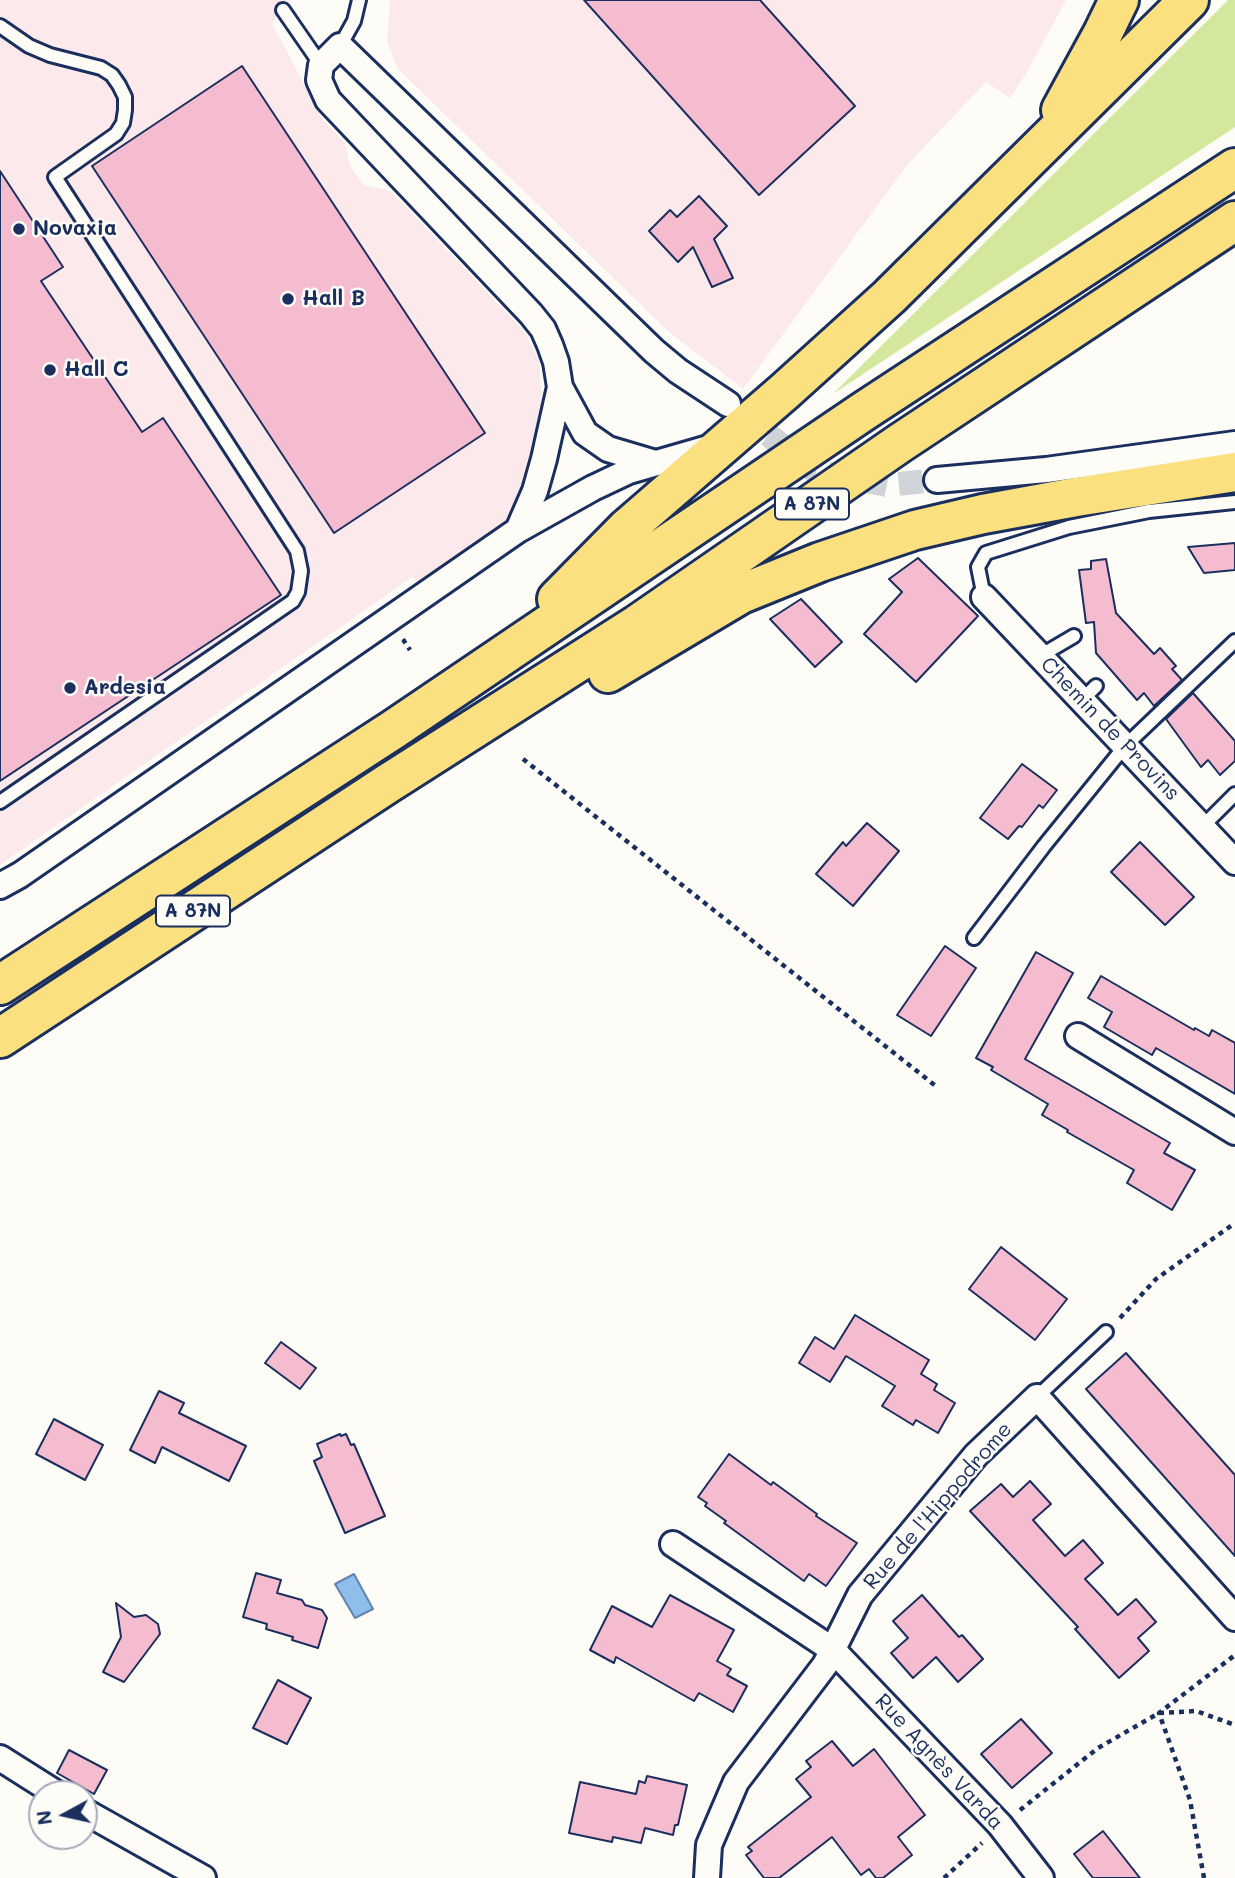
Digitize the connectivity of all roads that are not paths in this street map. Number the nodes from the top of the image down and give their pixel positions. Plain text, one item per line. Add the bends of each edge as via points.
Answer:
1 (359, 0) edge
2 (1119, 0) edge
3 (1189, 0) edge
4 (283, 9) dead end
5 (0, 26) edge
6 (340, 46) junction
7 (321, 65) junction
8 (1041, 146) junction
9 (1235, 168) edge
10 (1235, 221) edge
11 (560, 387) junction
12 (728, 404) tunnel mouth
13 (726, 442) junction
14 (1235, 444) edge
15 (655, 463) junction
16 (1235, 472) edge
17 (937, 480) tunnel mouth
18 (1235, 502) edge
19 (518, 530) junction
20 (984, 597) joint
21 (1074, 636) dead end
22 (1235, 641) edge
23 (1040, 656) junction
24 (493, 662) junction
25 (1125, 746) junction
26 (387, 784) junction
27 (1235, 794) edge
28 (0, 802) edge
29 (1202, 827) junction
30 (1235, 862) edge
31 (0, 886) edge
32 (974, 938) dead end
33 (0, 985) edge
34 (1078, 1036) dead end
35 (0, 1038) edge
36 (1235, 1132) edge
37 (1107, 1332) road end
38 (1037, 1397) junction
39 (673, 1544) dead end
40 (1235, 1618) edge
41 (833, 1650) junction
42 (0, 1758) edge
43 (35, 1780) edge
44 (98, 1819) edge
45 (203, 1878) edge
46 (707, 1878) edge
47 (1041, 1878) edge

1 - 6 lane
2 - 8 highway
3 - 8 highway
4 - 7 lane
5 - 28 lane via 50,55 101,68 119,85 125,110 117,134 55,177 298,551 301,572 293,601
6 - 7 street
6 - 12 street via 654,351
7 - 11 street via 319,80 338,112 543,329
8 - 13 highway via 889,297
9 - 24 highway, A 87N
10 - 26 highway, A 87N via 638,624
11 - 15 street via 578,423 595,442
11 - 19 street via 538,480
13 - 15 street
13 - 24 highway via 627,528
14 - 17 street via 1046,471
15 - 19 street via 593,488
16 - 26 highway via 983,514 915,530 820,562 741,594 587,686
18 - 20 lane via 1149,511 1069,527 986,553 978,567
19 - 31 street
20 - 23 street, Chemin de Provins
21 - 23 lane
22 - 25 lane
23 - 25 street, Chemin de Provins via 1089,693
24 - 33 highway, A 87N
25 - 29 street, Chemin de Provins
25 - 32 lane
26 - 35 highway, A 87N
27 - 29 lane
29 - 30 street, Chemin de Provins
34 - 36 street
37 - 38 lane
38 - 40 street
38 - 41 street, Rue de l'Hippodrome via 976,1455 860,1595
39 - 41 street, Rue Agnès Varda
41 - 46 street, Rue de l'Hippodrome via 736,1782 709,1845
41 - 47 street, Rue Agnès Varda via 1000,1825
42 - 43 street
44 - 45 street

